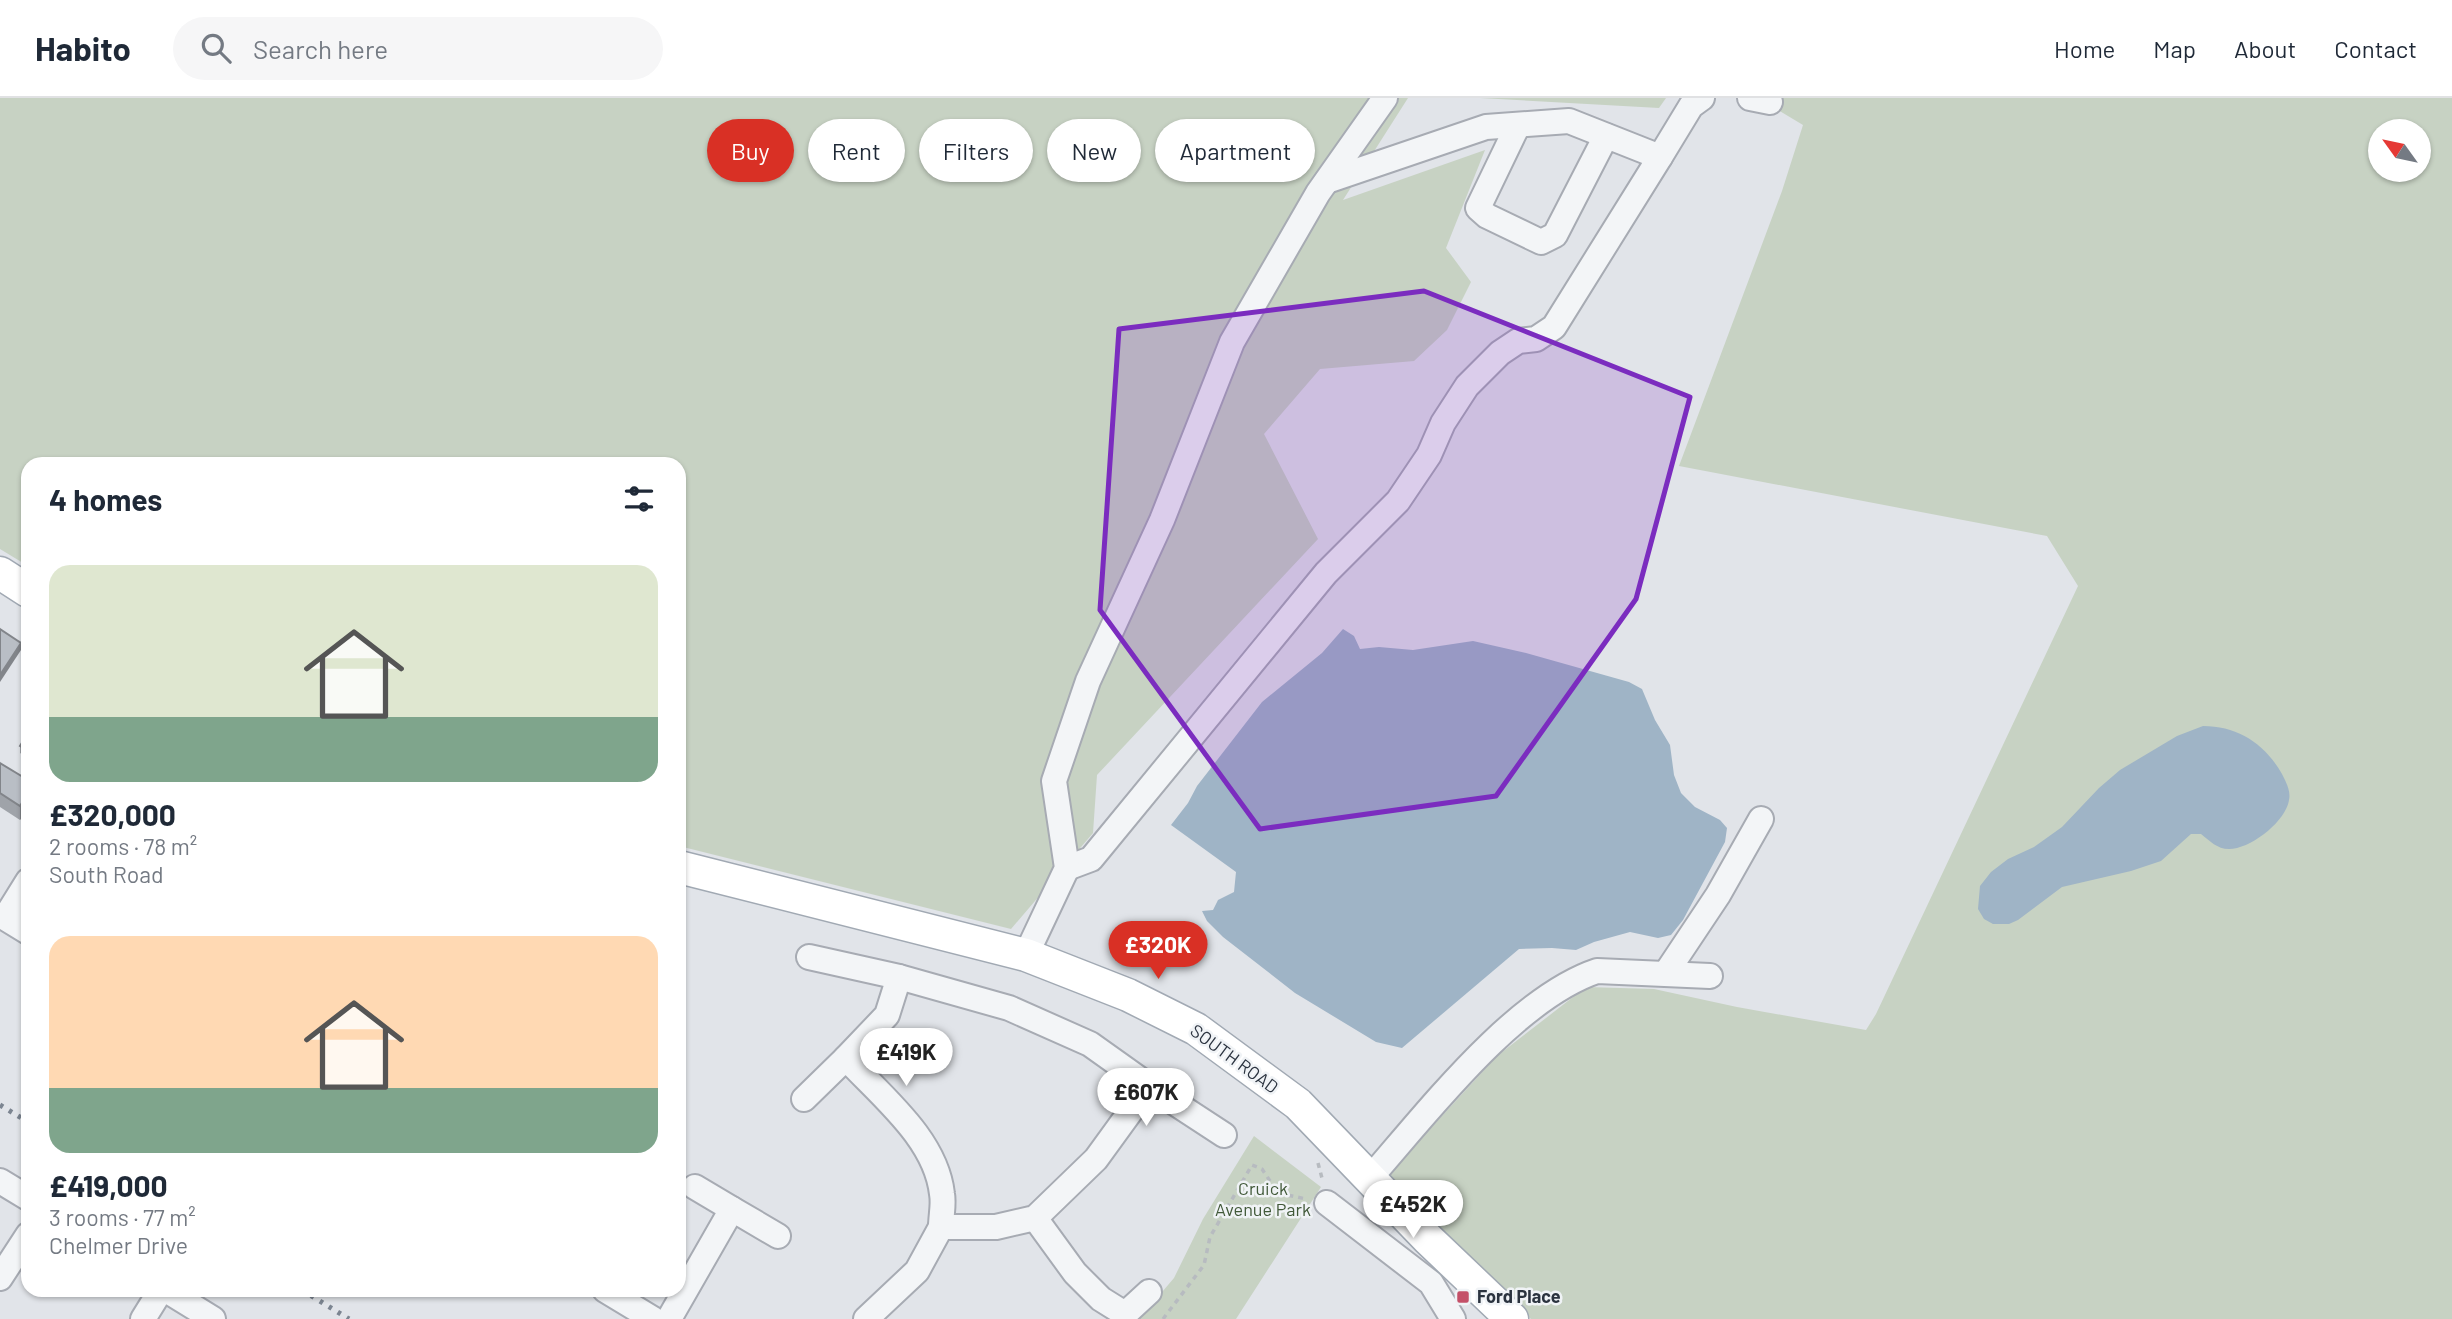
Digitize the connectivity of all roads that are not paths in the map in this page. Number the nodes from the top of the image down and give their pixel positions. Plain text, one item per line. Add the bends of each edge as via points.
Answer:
1 (1385, 98) edge
2 (1702, 98) edge
3 (1518, 125) junction
4 (1606, 136) junction
5 (1660, 158) junction
6 (1327, 181) junction
7 (0, 573) edge
8 (21, 586) edge
9 (1761, 819) dead end
10 (1067, 868) junction
11 (686, 869) edge
12 (21, 892) edge
13 (3, 922) edge
14 (21, 929) edge
15 (1026, 955) junction
16 (809, 957) dead end
17 (1666, 973) junction
18 (1710, 976) dead end
19 (899, 977) junction
20 (846, 1058) junction
21 (1149, 1086) junction
22 (804, 1099) dead end
23 (1224, 1135) dead end
24 (1370, 1178) junction
25 (0, 1181) edge
26 (695, 1187) dead end
27 (21, 1194) edge
28 (1327, 1203) road end
29 (732, 1209) junction
30 (1035, 1218) junction
31 (941, 1227) junction
32 (778, 1236) dead end
33 (21, 1246) edge
34 (0, 1279) edge
35 (686, 1289) edge
36 (1149, 1292) dead end
37 (158, 1297) edge
38 (175, 1297) edge
39 (617, 1297) edge
40 (682, 1297) edge
41 (1123, 1316) edge
42 (143, 1319) edge
43 (213, 1319) edge
44 (653, 1319) edge
45 (669, 1319) edge
46 (866, 1319) edge
47 (1453, 1319) edge
48 (1513, 1319) edge

1 - 6 street
2 - 5 street via 1691,106
3 - 4 street via 1569,121
3 - 4 street via 1478,208 1541,242 1555,235
3 - 6 street via 1486,127
4 - 5 street
5 - 10 street via 1554,327 1500,353 1467,386 1398,501 1326,573 1091,859
6 - 10 street via 1232,342 1162,520 1088,681 1054,781
7 - 8 main road
9 - 17 street
10 - 15 street
11 - 15 main road, SOUTH ROAD
12 - 13 street
13 - 14 street
15 - 24 main road, SOUTH ROAD via 1128,995 1196,1029 1298,1104
16 - 19 street
17 - 18 street
17 - 24 street via 1597,971 1548,996 1501,1035
19 - 20 street via 887,1015
19 - 21 street via 1009,1008 1090,1044
20 - 22 street
20 - 31 street via 921,1138 935,1164 942,1194
21 - 23 street
21 - 30 street via 1096,1158
24 - 48 main road, SOUTH ROAD
25 - 27 street
26 - 29 street
28 - 47 street via 1431,1283
29 - 32 street
29 - 35 street
30 - 31 street via 996,1227
30 - 41 street via 1076,1273
31 - 46 street via 917,1271
33 - 34 street
36 - 41 street
37 - 42 street
38 - 43 street
39 - 44 street
40 - 45 street

